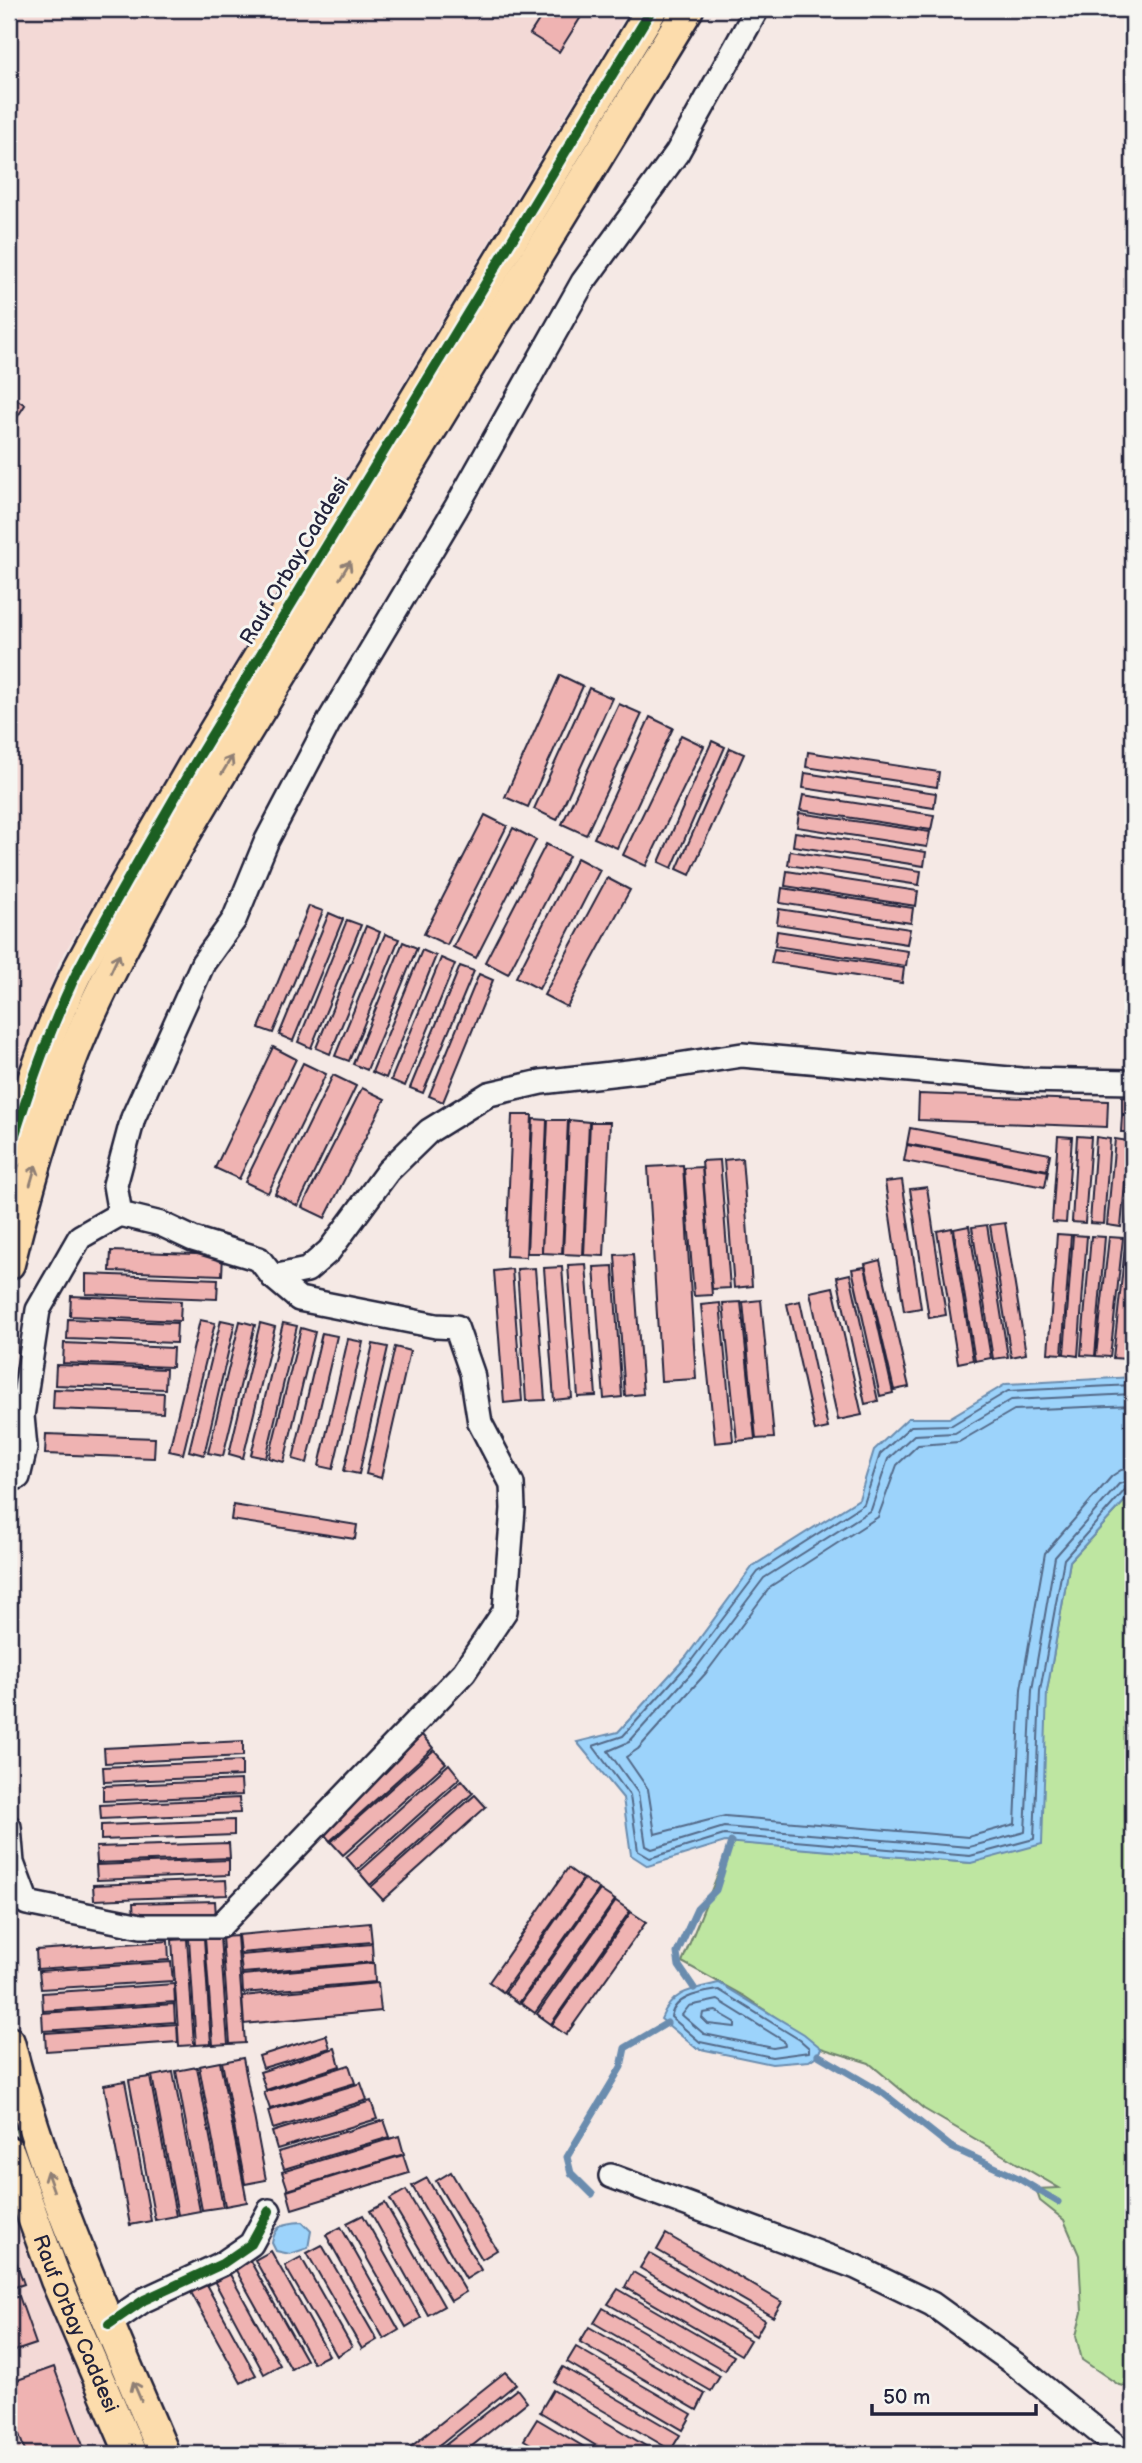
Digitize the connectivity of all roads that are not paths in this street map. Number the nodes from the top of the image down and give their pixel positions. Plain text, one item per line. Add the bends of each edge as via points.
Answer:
1 (652, 9) edge
2 (688, 9) edge
3 (757, 9) edge
4 (1133, 1082) edge
5 (9, 1154) edge
6 (120, 1214) junction
7 (9, 1264) edge
8 (273, 1277) junction
9 (18, 1477) dead end
10 (9, 1827) edge
11 (9, 2042) edge
12 (9, 2152) edge
13 (611, 2176) dead end
14 (269, 2211) dead end
15 (109, 2324) junction
16 (131, 2454) edge
17 (164, 2454) edge
18 (1126, 2454) edge

1 - 5 main road, Rauf Orbay Caddesi via 121,892 45,1046
7 -> 2 main road via 67,1070 123,947 522,275
3 - 6 street via 677,153 583,282 331,718 267,840 234,920 203,962 133,1118 115,1185
4 - 8 street via 1007,1079 743,1055 541,1082 489,1094 429,1131 388,1171 329,1251 307,1270
6 - 8 street via 259,1259
6 - 9 street via 80,1237 38,1310 22,1416 25,1448
8 - 10 street via 299,1299 456,1327 472,1373 480,1423 512,1484 505,1611 464,1672 220,1926 141,1926 27,1903 12,1863
15 -> 11 main road, Rauf Orbay Caddesi via 45,2166
12 - 16 main road, Rauf Orbay Caddesi via 56,2280
13 - 18 street via 856,2267 932,2304
14 - 15 street via 251,2244 222,2264 144,2300
17 -> 15 main road, Rauf Orbay Caddesi

